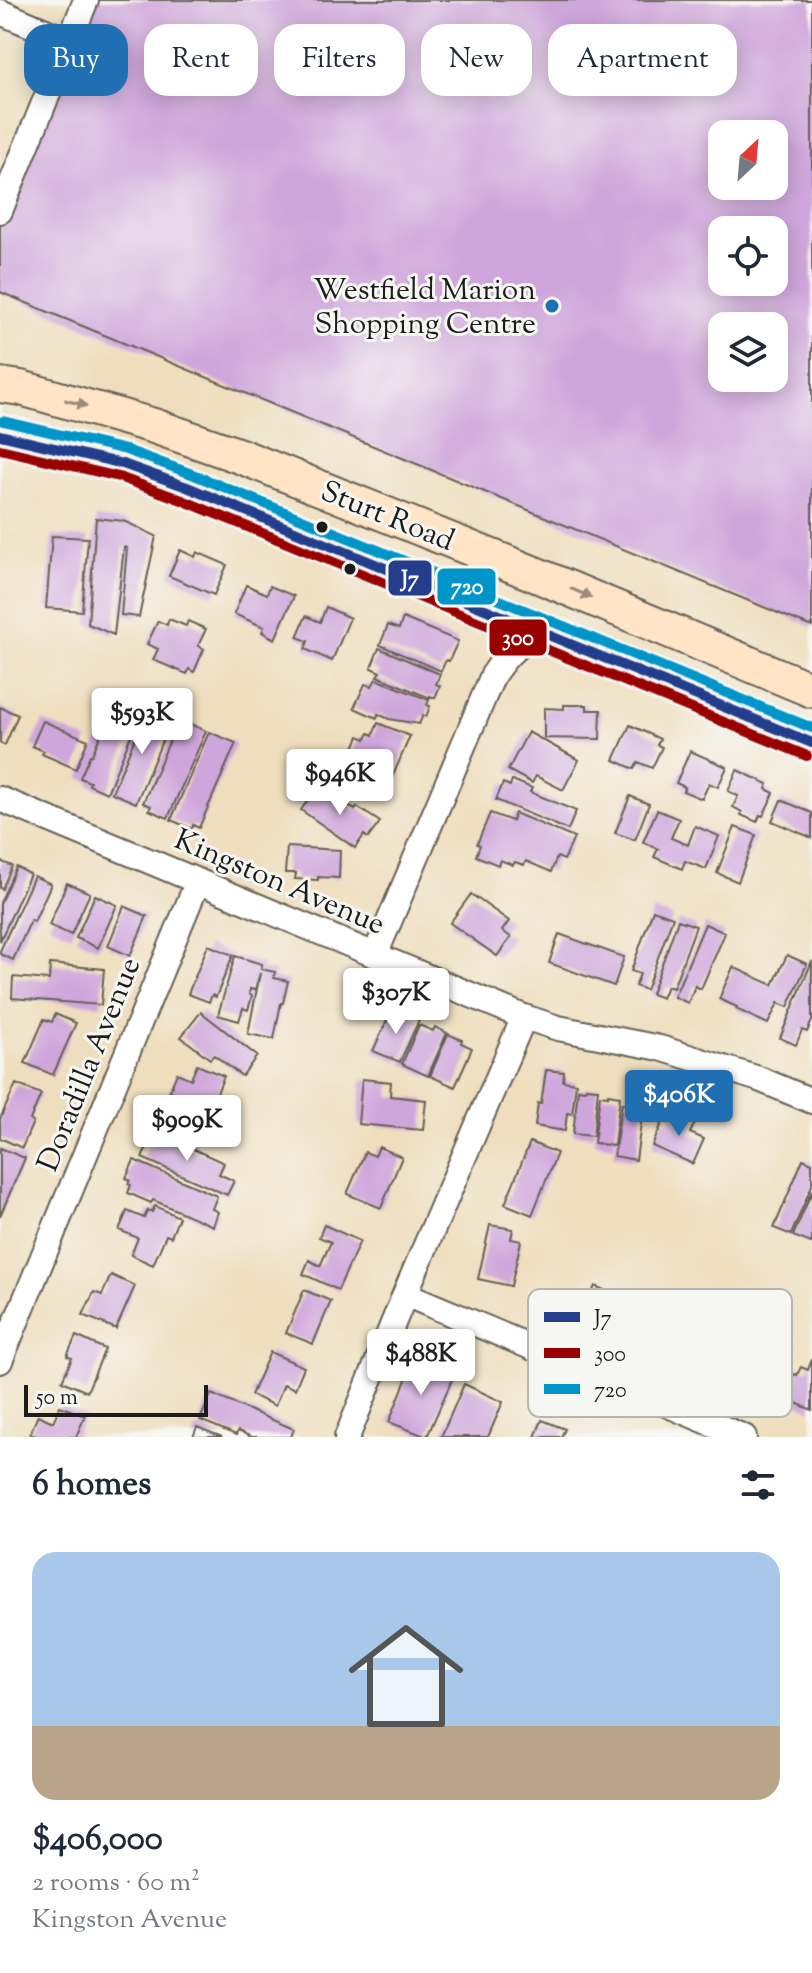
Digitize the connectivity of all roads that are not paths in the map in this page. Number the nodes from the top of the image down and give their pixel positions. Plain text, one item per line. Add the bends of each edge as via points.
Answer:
1 (86, 0) edge
2 (0, 12) edge
3 (29, 24) edge
4 (76, 24) edge
5 (47, 96) edge
6 (0, 211) edge
7 (0, 385) edge
8 (0, 435) edge
9 (532, 573) junction
10 (529, 627) junction
11 (812, 690) edge
12 (812, 743) edge
13 (0, 799) edge
14 (198, 881) junction
15 (375, 955) junction
16 (524, 1017) junction
17 (812, 1101) edge
18 (405, 1294) junction
19 (528, 1346) edge
20 (0, 1361) edge
21 (697, 1417) edge
22 (347, 1437) edge
23 (744, 1437) edge

1 - 4 street
2 - 3 street
5 - 6 street
7 -> 9 main road, Sturt Road via 154,426 240,456
8 - 10 main road, Sturt Road via 135,468
9 - 10 main road
9 -> 11 main road, Sturt Road
10 - 12 main road, Sturt Road
10 - 15 street via 529,638 493,675
13 - 14 street, Kingston Avenue
14 - 15 street, Kingston Avenue
14 - 20 street, Doradilla Avenue
15 - 16 street, Kingston Avenue
16 - 17 street, Kingston Avenue via 660,1048
16 - 18 street
18 - 19 street
18 - 22 street
21 - 23 street

